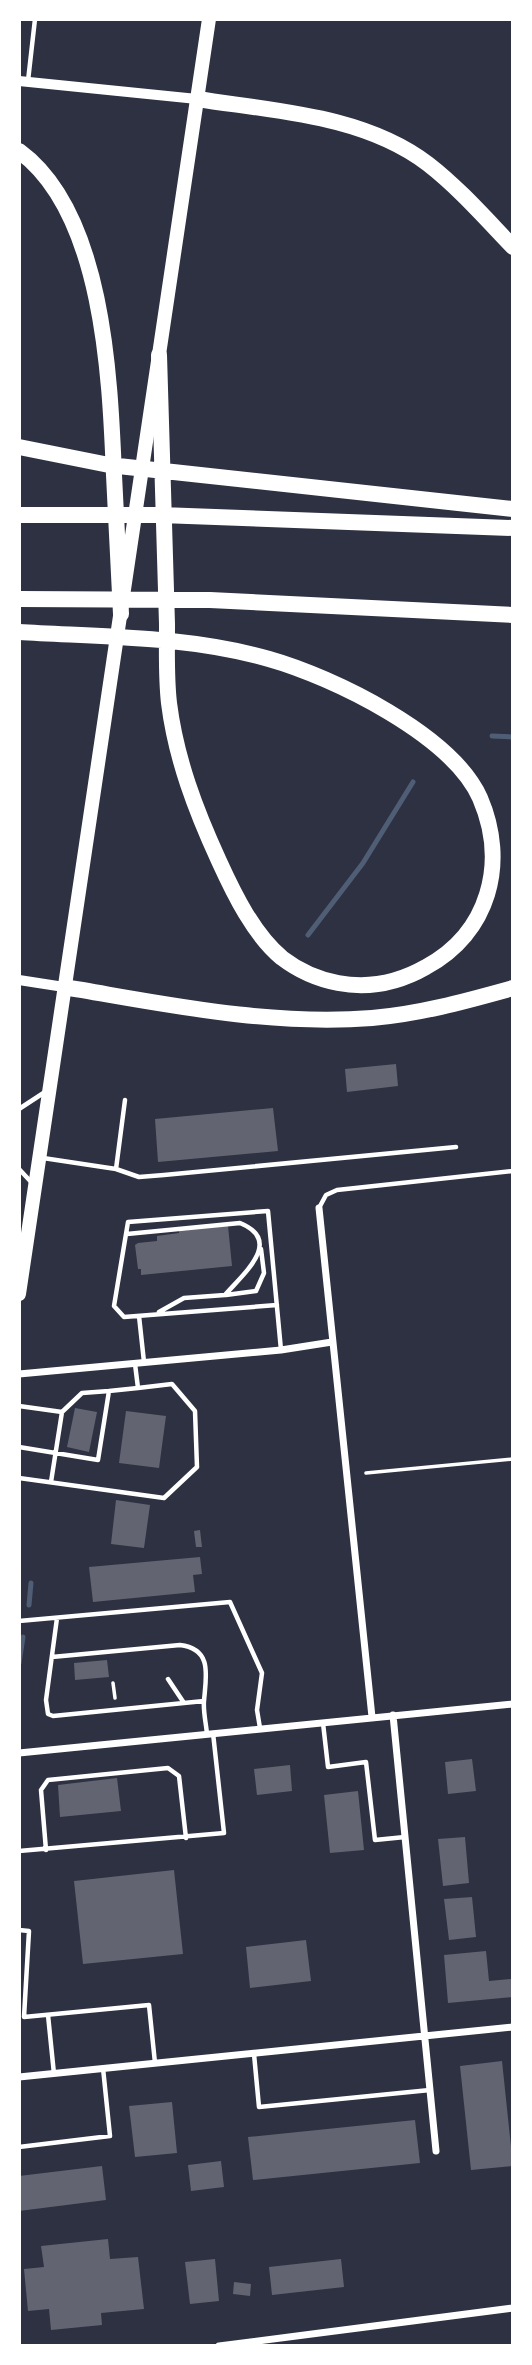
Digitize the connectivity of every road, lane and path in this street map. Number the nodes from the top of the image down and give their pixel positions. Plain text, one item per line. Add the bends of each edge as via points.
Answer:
1 (35, 19) edge
2 (209, 19) edge
3 (23, 82) edge
4 (197, 99) junction
5 (19, 151) edge
6 (513, 247) edge
7 (159, 355) junction
8 (19, 447) edge
9 (513, 509) edge
10 (19, 515) edge
11 (513, 528) edge
12 (19, 599) edge
13 (121, 614) junction
14 (513, 615) edge
15 (21, 632) edge
16 (19, 980) edge
17 (64, 987) junction
18 (513, 988) edge
19 (48, 1090) junction
20 (125, 1100) dead end
21 (19, 1109) edge
22 (456, 1147) dead end
23 (39, 1157) junction
24 (19, 1169) edge
25 (116, 1169) junction
26 (513, 1171) edge
27 (35, 1186) junction
28 (26, 1205) edge
29 (319, 1208) joint
30 (127, 1234) junction
31 (261, 1249) junction
32 (22, 1252) edge
33 (19, 1294) edge
34 (225, 1295) junction
35 (277, 1305) junction
36 (155, 1314) junction
37 (139, 1316) junction
38 (332, 1342) junction
39 (281, 1350) junction
40 (140, 1364) junction
41 (19, 1374) edge
42 (138, 1388) junction
43 (109, 1391) junction
44 (19, 1406) edge
45 (62, 1412) junction
46 (19, 1447) edge
47 (55, 1453) junction
48 (513, 1459) edge
49 (366, 1473) dead end
50 (19, 1478) edge
51 (51, 1482) junction
52 (57, 1618) junction
53 (19, 1621) edge
54 (52, 1657) junction
55 (168, 1678) dead end
56 (204, 1701) junction
57 (184, 1703) junction
58 (513, 1704) edge
59 (393, 1715) junction
60 (372, 1717) junction
61 (323, 1722) junction
62 (260, 1728) junction
63 (210, 1733) junction
64 (19, 1753) edge
65 (406, 1836) junction
66 (186, 1838) junction
67 (46, 1850) junction
68 (19, 1851) edge
69 (19, 1930) edge
70 (48, 2015) junction
71 (513, 2027) edge
72 (424, 2035) junction
73 (254, 2054) junction
74 (155, 2063) junction
75 (103, 2068) junction
76 (54, 2074) junction
77 (19, 2077) edge
78 (430, 2090) junction
79 (19, 2147) edge
80 (436, 2151) dead end
81 (513, 2308) edge
82 (219, 2346) edge

1 - 3 lane
2 - 4 main road
3 - 4 street
4 - 6 highway via 320,118 403,149 447,180
4 - 7 main road
5 - 13 highway via 43,172 59,195 86,261 99,309 109,370
7 - 13 main road
7 - 15 highway via 169,703 182,767 225,875 266,942 282,958 303,972 355,986 386,984 416,973 461,942 475,922 492,875 493,850 480,797 449,756 388,711 318,676 268,658 165,641
8 - 9 highway via 108,465
10 - 11 highway via 136,514
12 - 14 highway via 198,600
13 - 17 main road
16 - 17 street
17 - 18 highway via 275,1019 420,1012
17 - 19 main road
19 - 21 lane
19 - 23 main road
20 - 25 lane
22 - 25 lane via 139,1177
23 - 25 lane
23 - 27 main road
24 - 27 lane
26 - 29 lane via 337,1190 326,1195
27 - 28 main road
28 - 32 main road
29 - 38 street
30 - 31 lane via 240,1223 253,1228
30 - 35 lane via 128,1222 268,1210
30 - 37 lane via 114,1306 124,1317
31 - 34 lane
31 - 34 lane via 264,1273 256,1291
32 - 33 main road
34 - 36 lane via 184,1298
35 - 36 lane
35 - 39 lane
36 - 37 lane
37 - 40 lane
38 - 39 street
38 - 60 street
39 - 40 street
40 - 41 street
40 - 42 lane
42 - 43 lane
42 - 51 lane via 172,1384 195,1411 197,1467 164,1498
43 - 45 lane via 82,1393
43 - 47 lane via 98,1460
44 - 45 lane
45 - 47 lane
46 - 47 lane
47 - 51 lane
48 - 49 path
50 - 51 lane
52 - 53 lane
52 - 54 lane
52 - 62 lane via 230,1602 262,1674 257,1710
54 - 56 lane via 191,1646 204,1661
54 - 57 lane via 46,1710 53,1716
55 - 57 lane
56 - 57 lane
56 - 63 lane
58 - 59 street
59 - 60 street
59 - 65 street
60 - 61 street
61 - 62 street
61 - 65 lane via 328,1767 366,1762 375,1840
62 - 63 street
63 - 64 street
63 - 66 lane via 224,1833
65 - 72 street
66 - 67 lane
66 - 67 lane via 180,1776 169,1768 48,1780 41,1790
67 - 68 lane
69 - 70 lane via 29,1931 24,2017
70 - 74 lane via 149,2004
70 - 76 lane
71 - 72 street
72 - 73 street
72 - 78 street
73 - 74 street
73 - 78 lane via 259,2107
74 - 75 street
75 - 76 street
75 - 79 lane via 110,2136
76 - 77 street
78 - 80 street
81 - 82 street

